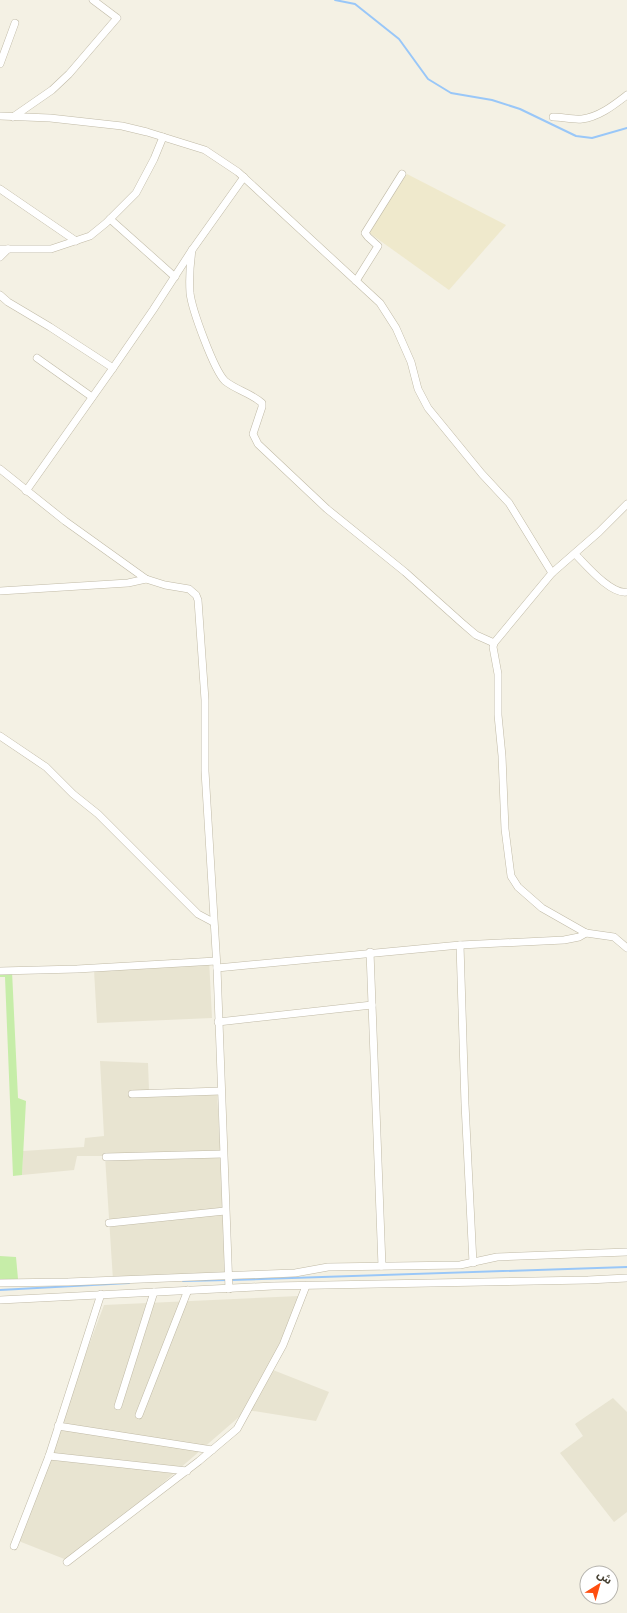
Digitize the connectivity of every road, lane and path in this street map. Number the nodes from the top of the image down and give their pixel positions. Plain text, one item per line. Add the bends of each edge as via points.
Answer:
1 (93, 0) edge
2 (15, 23) dead end
3 (0, 64) edge
4 (627, 95) edge
5 (0, 116) edge
6 (553, 117) dead end
7 (13, 118) junction
8 (163, 137) junction
9 (402, 174) dead end
10 (244, 178) junction
11 (0, 189) edge
12 (110, 219) junction
13 (76, 241) junction
14 (4, 249) edge
15 (192, 250) junction
16 (0, 257) edge
17 (175, 277) junction
18 (356, 281) junction
19 (0, 295) edge
20 (37, 358) dead end
21 (113, 368) junction
22 (92, 398) junction
23 (0, 469) edge
24 (26, 491) junction
25 (627, 504) edge
26 (574, 554) junction
27 (552, 573) junction
28 (146, 579) junction
29 (0, 591) edge
30 (627, 592) edge
31 (494, 643) junction
32 (0, 736) edge
33 (213, 922) junction
34 (586, 933) junction
35 (460, 944) junction
36 (627, 948) edge
37 (370, 952) junction
38 (216, 964) junction
39 (0, 971) edge
40 (372, 1005) junction
41 (218, 1022) junction
42 (221, 1091) junction
43 (132, 1094) dead end
44 (224, 1154) junction
45 (106, 1157) dead end
46 (225, 1211) junction
47 (109, 1223) dead end
48 (627, 1252) edge
49 (473, 1263) junction
50 (382, 1266) junction
51 (627, 1278) edge
52 (229, 1282) junction
53 (0, 1283) edge
54 (306, 1286) junction
55 (188, 1290) junction
56 (154, 1292) junction
57 (101, 1294) junction
58 (0, 1300) edge
59 (118, 1406) dead end
60 (140, 1415) dead end
61 (58, 1426) junction
62 (212, 1450) junction
63 (49, 1456) junction
64 (187, 1471) junction
65 (14, 1546) dead end
66 (67, 1562) dead end

1 - 7 street via 117,18 70,74
2 - 3 street
4 - 6 street via 595,115 581,119
5 - 7 street
7 - 8 street via 68,119 122,126
8 - 10 street via 206,150
8 - 12 street via 140,187
9 - 18 street via 365,233 378,246
10 - 15 street
10 - 18 street
11 - 13 street
12 - 13 street via 90,236
12 - 17 street
13 - 14 street via 46,250
14 - 16 street
15 - 17 street
15 - 31 street via 189,274 194,310 219,374 262,403 253,434 258,444 327,509 405,572 471,631
17 - 21 street
18 - 27 street via 380,303 396,328 411,362 418,389 428,408 482,474 504,496
19 - 21 street
20 - 22 street
21 - 22 street
22 - 24 street
23 - 24 street
24 - 28 street
25 - 26 street
26 - 27 street
26 - 30 street via 613,589
27 - 31 street
28 - 29 street via 128,583
28 - 33 street via 189,589 198,600 205,700 205,771
31 - 34 street via 493,652 498,674 505,829 511,876 518,887 542,908
32 - 33 street via 46,767 98,814 198,914
33 - 38 street
34 - 35 street via 564,940
34 - 36 street via 610,935
35 - 37 street
35 - 49 street
37 - 38 street
37 - 40 street
38 - 39 street
38 - 41 street
40 - 41 street
40 - 50 street
41 - 42 street
42 - 43 street
42 - 44 street
44 - 45 street
44 - 46 street
46 - 47 street
46 - 52 street
48 - 49 street via 497,1258
49 - 50 street
50 - 52 street via 328,1267
51 - 54 street
52 - 53 street
52 - 54 street
52 - 55 street
54 - 62 street via 283,1345 241,1423
55 - 56 street
55 - 60 street
56 - 57 street
56 - 59 street
57 - 58 street
57 - 61 street
61 - 62 street
61 - 63 street
62 - 64 street
63 - 64 street
63 - 65 street
64 - 66 street

